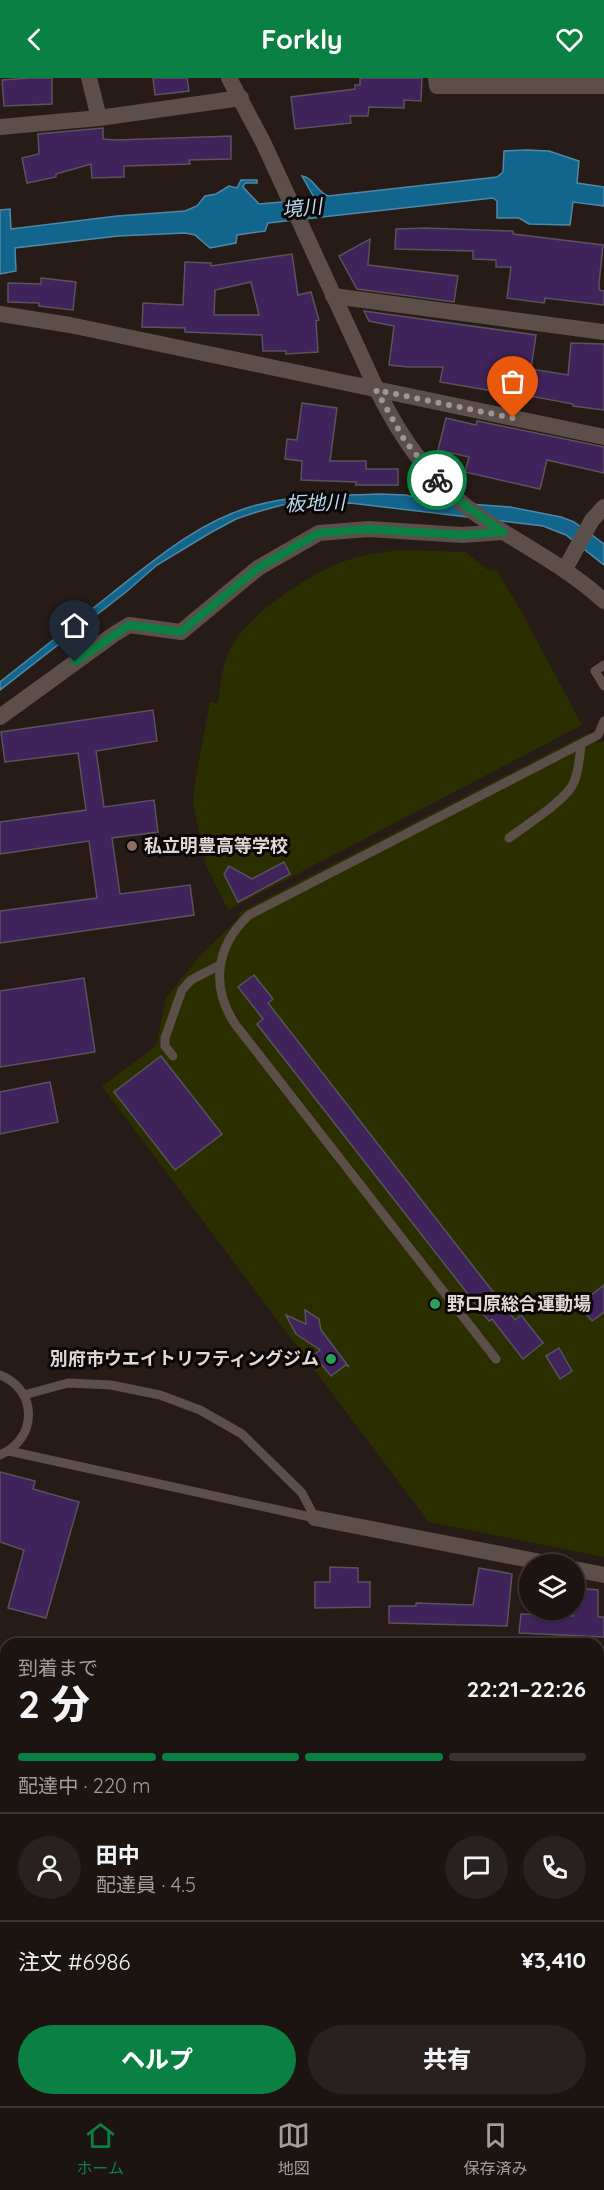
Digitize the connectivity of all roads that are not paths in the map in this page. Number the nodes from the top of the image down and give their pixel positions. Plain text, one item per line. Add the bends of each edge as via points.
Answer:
1 (89, 78) edge
2 (229, 78) edge
3 (436, 78) edge
4 (604, 86) edge
5 (241, 98) junction
6 (99, 118) junction
7 (0, 127) edge
8 (333, 296) junction
9 (0, 314) edge
10 (604, 332) edge
11 (376, 390) junction
12 (604, 437) edge
13 (604, 507) edge
14 (503, 532) junction
15 (568, 563) junction
16 (604, 601) edge
17 (604, 665) edge
18 (604, 686) edge
19 (0, 717) edge
20 (604, 721) edge
21 (581, 744) junction
22 (509, 838) dead end
23 (220, 965) junction
24 (173, 1056) dead end
25 (496, 1359) dead end
26 (0, 1375) edge
27 (24, 1395) junction
28 (5, 1453) edge
29 (315, 1518) junction
30 (519, 1558) edge
31 (585, 1571) edge
32 (604, 1575) edge

1 - 6 street
2 - 5 street
3 - 4 street via 437,86
5 - 6 street
5 - 8 street
6 - 7 street
8 - 10 street
8 - 11 street
9 - 11 street via 70,325
11 - 12 street
11 - 14 street via 401,435 430,473 467,507
13 - 15 street via 592,520
14 - 15 street
14 - 19 street via 462,535 369,529 319,533 258,568 181,632 129,625
15 - 16 street
17 - 18 lane via 596,671
20 - 21 lane via 598,735
21 - 22 lane via 577,774 566,794
21 - 23 lane via 249,915 227,943
23 - 24 lane via 190,980 182,990 165,1038 165,1046
23 - 25 lane via 223,1002 235,1024
26 - 27 lane via 15,1383
27 - 28 lane via 29,1419 25,1432 19,1443
27 - 29 lane via 68,1383 111,1385 160,1395 200,1410 242,1434 302,1493
28 - 29 lane
29 - 30 street
31 - 32 street

